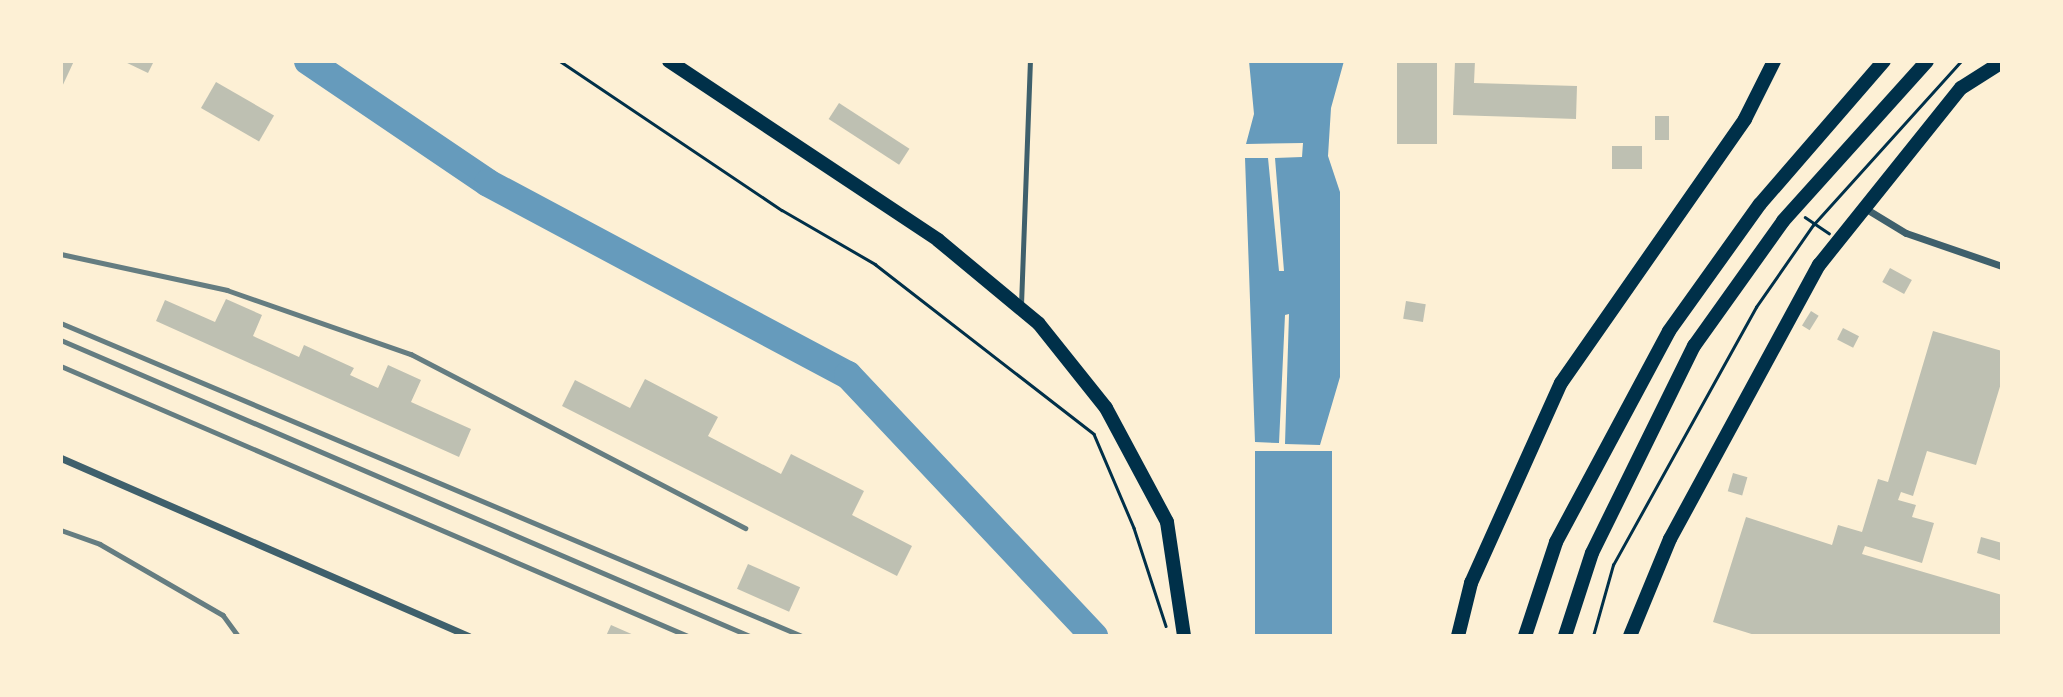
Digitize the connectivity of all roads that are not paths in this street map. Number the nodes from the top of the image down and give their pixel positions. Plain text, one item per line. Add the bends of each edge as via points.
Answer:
1 (669, 61) edge
2 (1030, 61) edge
3 (1774, 61) edge
4 (1884, 61) edge
5 (1927, 61) edge
6 (2002, 62) edge
7 (1863, 207) junction
8 (2002, 266) edge
9 (1021, 310) junction
10 (61, 458) edge
11 (469, 636) edge
12 (1184, 636) edge
13 (1458, 636) edge
14 (1525, 636) edge
15 (1565, 636) edge
16 (1630, 636) edge

1 - 9 main road via 938,240
2 - 9 lane
3 - 13 main road via 1745,119 1561,383 1471,583
4 - 14 main road via 1760,204 1669,331 1556,542
5 - 15 main road via 1783,221 1694,346 1592,553
6 - 7 main road via 1961,88
7 - 8 street via 1906,233
7 - 16 main road via 1789,316 1671,539
9 - 12 main road via 1039,324 1106,408 1167,523
10 - 11 street

